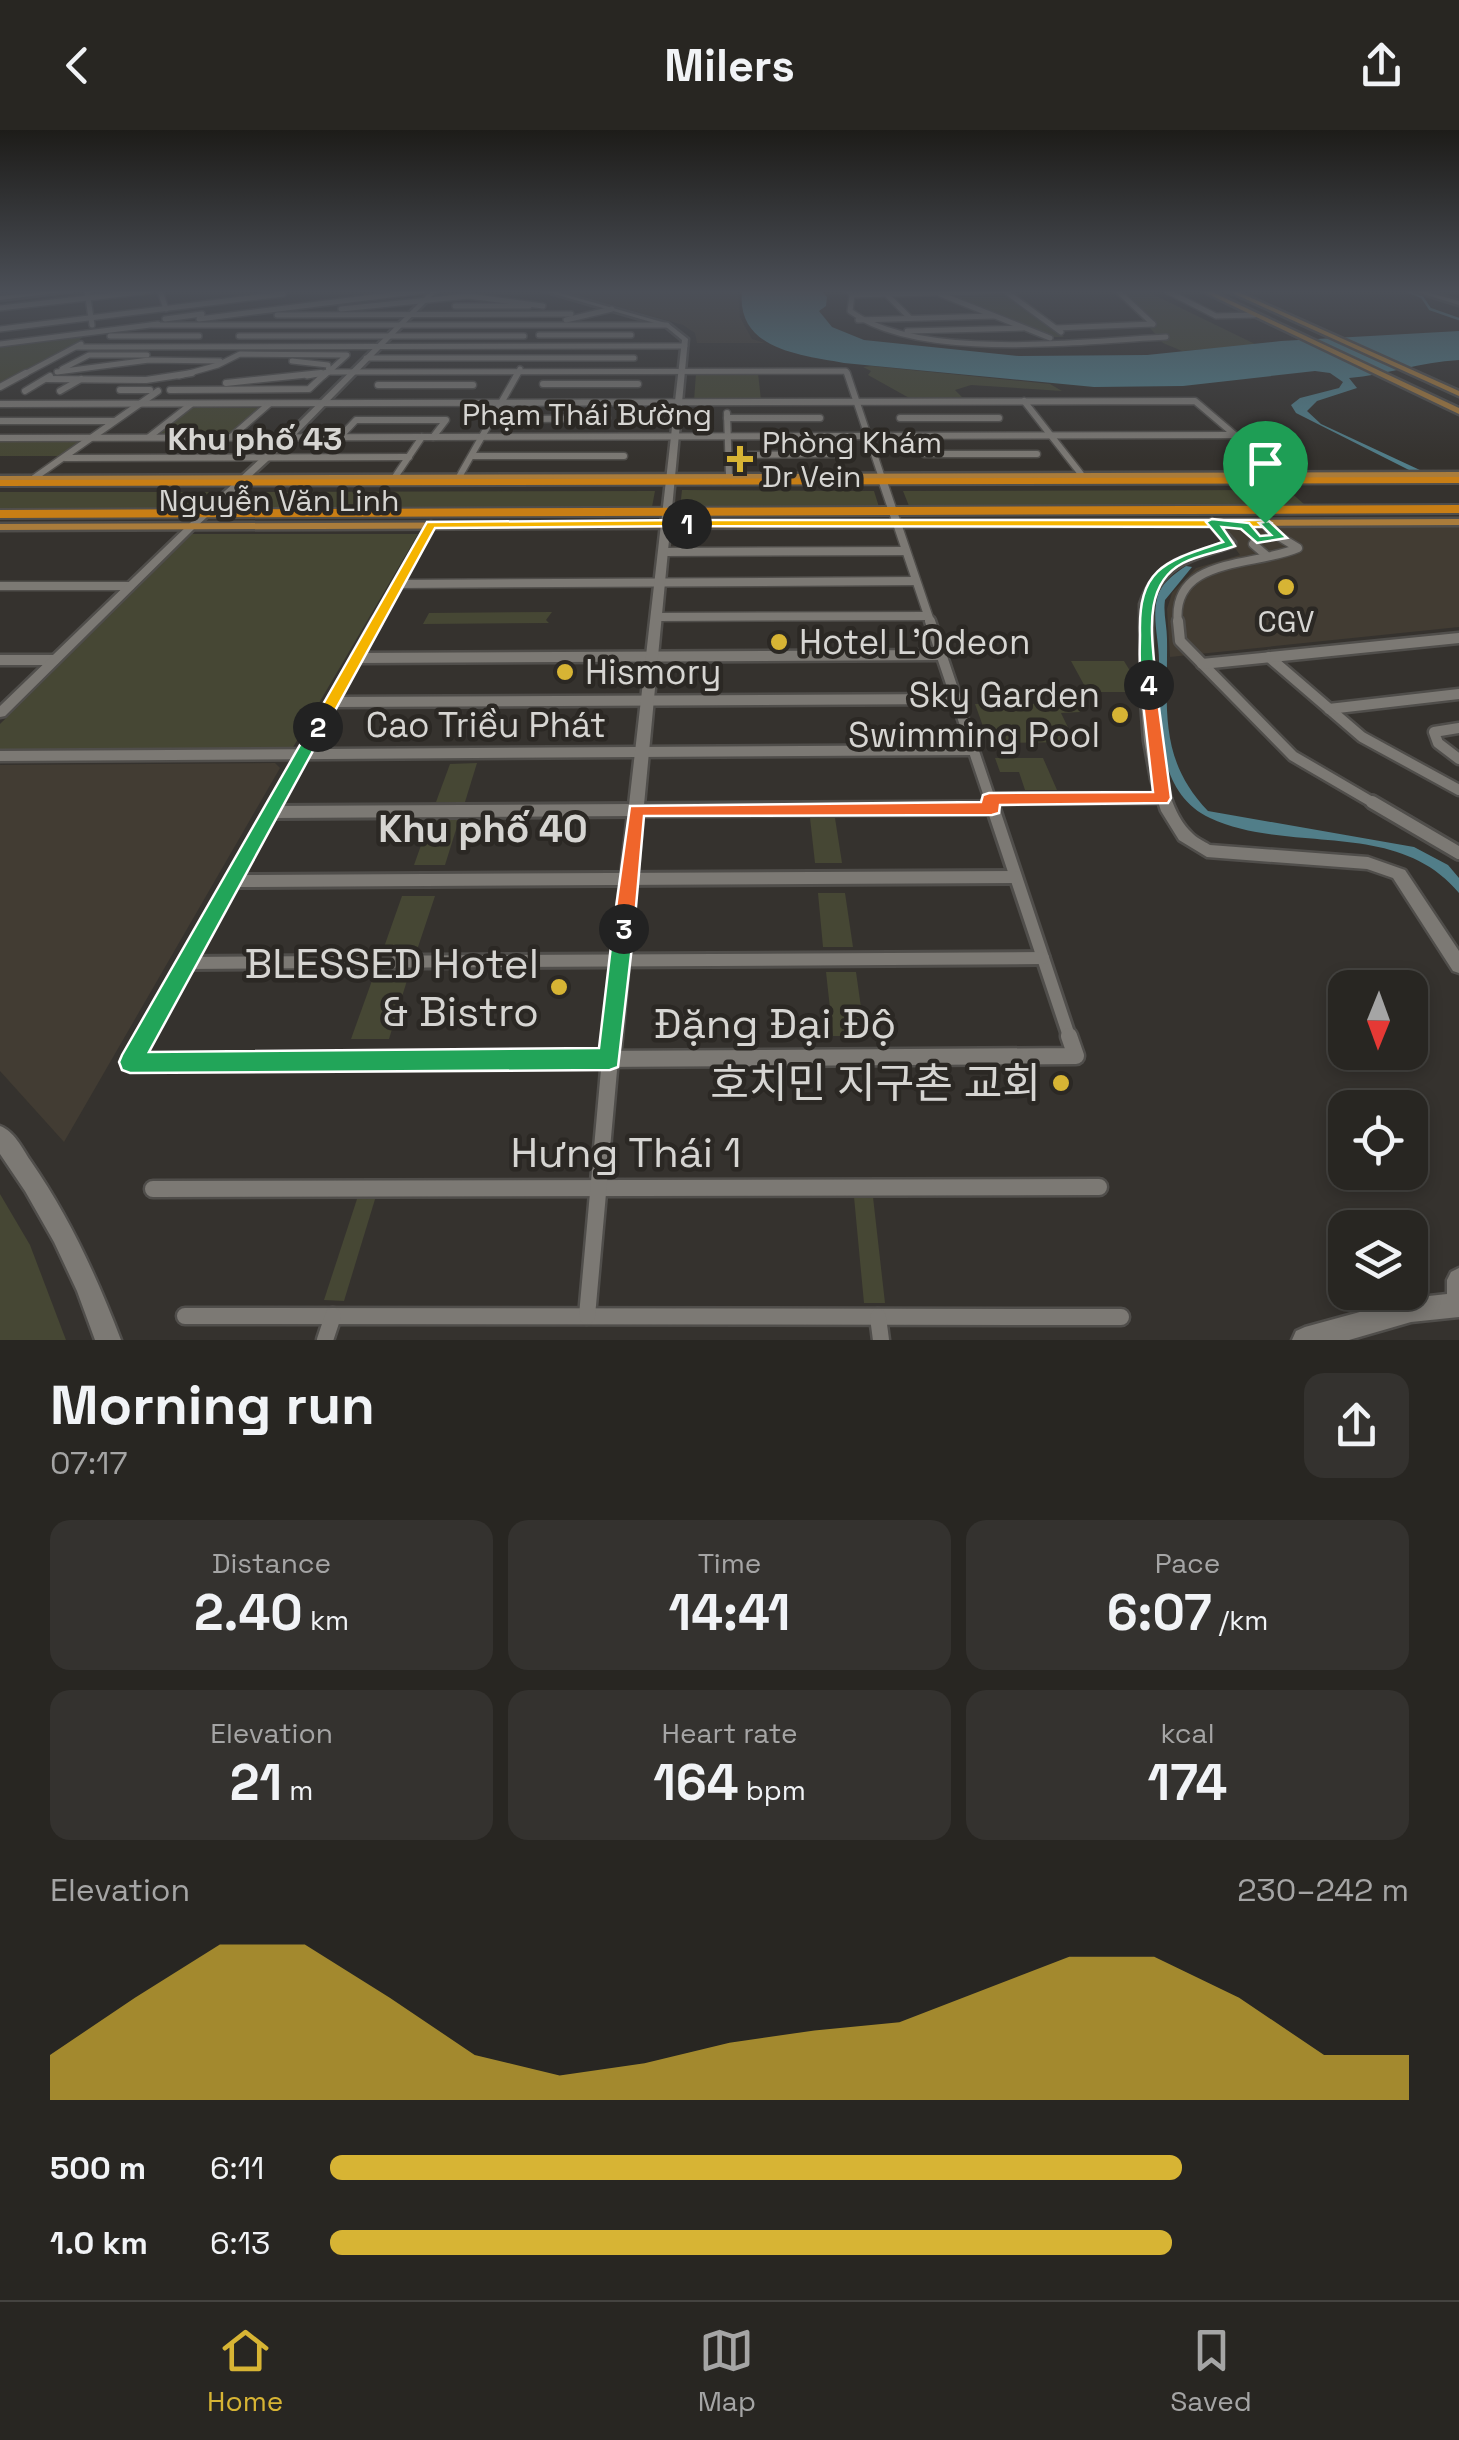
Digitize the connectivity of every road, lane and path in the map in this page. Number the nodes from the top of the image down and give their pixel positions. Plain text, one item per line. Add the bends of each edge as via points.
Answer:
1 (76, 347) edge
2 (223, 347) edge
3 (377, 347) edge
4 (532, 347) edge
5 (685, 347) edge
6 (1325, 347) edge
7 (1357, 347) edge
8 (366, 358) junction
9 (526, 358) junction
10 (634, 358) dead end
11 (176, 359) junction
12 (204, 360) junction
13 (228, 362) junction
14 (682, 370) junction
15 (353, 371) junction
16 (519, 371) junction
17 (641, 371) junction
18 (30, 372) junction
19 (57, 372) junction
20 (330, 372) junction
21 (47, 378) junction
22 (82, 379) junction
23 (113, 379) junction
24 (165, 381) junction
25 (180, 383) junction
26 (543, 384) dead end
27 (638, 384) junction
28 (378, 385) dead end
29 (426, 385) junction
30 (473, 385) dead end
31 (0, 388) edge
32 (93, 390) dead end
33 (120, 390) dead end
34 (170, 390) junction
35 (25, 391) dead end
36 (60, 391) dead end
37 (154, 391) junction
38 (1457, 393) edge
39 (414, 400) junction
40 (634, 400) junction
41 (0, 402) edge
42 (143, 402) junction
43 (323, 402) junction
44 (502, 402) junction
45 (680, 402) junction
46 (728, 402) junction
47 (857, 402) junction
48 (1024, 402) junction
49 (191, 404) junction
50 (269, 404) junction
51 (1459, 412) edge
52 (607, 418) dead end
53 (727, 418) junction
54 (820, 418) dead end
55 (900, 418) dead end
56 (948, 418) junction
57 (999, 418) dead end
58 (534, 419) dead end
59 (563, 419) junction
60 (0, 421) edge
61 (117, 421) junction
62 (959, 435) junction
63 (1051, 435) junction
64 (1235, 435) junction
65 (676, 436) junction
66 (728, 436) junction
67 (867, 436) junction
68 (289, 437) junction
69 (340, 437) junction
70 (422, 437) junction
71 (433, 437) junction
72 (482, 437) junction
73 (555, 437) junction
74 (0, 438) edge
75 (93, 438) junction
76 (148, 438) junction
77 (230, 438) junction
78 (840, 454) dead end
79 (924, 454) dead end
80 (970, 454) junction
81 (1037, 454) dead end
82 (728, 455) junction
83 (269, 456) junction
84 (472, 456) junction
85 (624, 456) dead end
86 (408, 457) junction
87 (65, 458) junction
88 (1281, 474) junction
89 (729, 476) junction
90 (460, 477) junction
91 (1083, 477) junction
92 (396, 478) junction
93 (1459, 480) edge
94 (31, 481) junction
95 (671, 481) junction
96 (882, 481) junction
97 (0, 483) edge
98 (240, 483) junction
99 (1330, 516) junction
100 (1459, 516) edge
101 (667, 518) junction
102 (895, 518) junction
103 (199, 519) junction
104 (0, 520) edge
105 (1208, 520) junction
106 (432, 522) junction
107 (1265, 523) junction
108 (1238, 524) junction
109 (1281, 538) junction
110 (1257, 539) junction
111 (905, 551) junction
112 (664, 552) junction
113 (1268, 556) junction
114 (660, 582) junction
115 (915, 582) junction
116 (398, 584) junction
117 (0, 586) edge
118 (130, 586) junction
119 (927, 616) junction
120 (657, 617) junction
121 (1459, 638) edge
122 (940, 655) junction
123 (653, 656) junction
124 (1268, 657) junction
125 (356, 658) junction
126 (0, 660) edge
127 (54, 660) junction
128 (1202, 664) junction
129 (1459, 694) edge
130 (955, 700) junction
131 (648, 701) junction
132 (332, 702) junction
133 (1329, 709) junction
134 (0, 714) edge
135 (1459, 728) edge
136 (972, 750) junction
137 (642, 752) junction
138 (303, 753) junction
139 (0, 756) edge
140 (1459, 758) edge
141 (1459, 790) edge
142 (1162, 798) junction
143 (991, 804) junction
144 (636, 810) junction
145 (270, 812) junction
146 (1459, 853) edge
147 (1015, 877) junction
148 (629, 879) junction
149 (232, 881) junction
150 (1043, 958) junction
151 (620, 961) junction
152 (186, 963) junction
153 (1459, 966) edge
154 (610, 1059) junction
155 (0, 1136) edge
156 (597, 1186) junction
157 (1099, 1186) dead end
158 (153, 1188) dead end
159 (1459, 1280) edge
160 (1459, 1298) edge
161 (1459, 1306) edge
162 (184, 1316) dead end
163 (332, 1316) junction
164 (587, 1316) junction
165 (878, 1317) junction
166 (1121, 1317) dead end
167 (108, 1340) edge
168 (325, 1340) edge
169 (881, 1340) edge
170 (1305, 1340) edge

1 - 18 street
2 - 12 street
3 - 8 street
4 - 9 street
5 - 14 street
6 - 51 main road
7 - 38 main road
8 - 9 street
8 - 15 street
9 - 10 street
9 - 16 street
11 - 12 street
11 - 19 street
11 - 19 street via 182,354 88,355
12 - 13 street
13 - 20 street via 318,362
13 - 20 street via 240,354 347,354
13 - 24 street
14 - 17 street
14 - 45 street
14 - 47 street via 846,371
15 - 16 street
15 - 20 street
15 - 43 street
16 - 17 street
16 - 44 street
17 - 27 street
18 - 19 street
18 - 31 street
19 - 21 street
20 - 25 street via 267,382
20 - 34 street via 304,390
21 - 22 street
21 - 35 street
22 - 23 street
22 - 36 street
23 - 24 street
23 - 32 street
24 - 25 street
24 - 37 street via 152,386
25 - 34 street
26 - 27 street
27 - 40 street
28 - 29 street
29 - 30 street
29 - 39 street
33 - 37 street
34 - 37 street
37 - 42 street
39 - 43 street
39 - 44 street
40 - 44 street
40 - 45 street
41 - 42 street
42 - 43 street
42 - 49 street
42 - 61 street
43 - 44 street
43 - 50 street
43 - 68 street
44 - 45 street
44 - 72 street
45 - 46 street
45 - 65 street
46 - 47 street
46 - 53 street
47 - 48 street
47 - 67 street
48 - 63 street
48 - 64 street via 1195,401
49 - 50 street
49 - 76 street
50 - 77 street
52 - 59 street
53 - 54 street
53 - 66 street
55 - 56 street
56 - 57 street
56 - 62 street
58 - 59 street
59 - 73 street
60 - 61 street
61 - 75 street
62 - 63 street, Phạm Thái Bường
62 - 67 street, Phạm Thái Bường
62 - 80 street
63 - 64 street, Phạm Thái Bường
63 - 91 street
64 - 88 street
65 - 66 street, Phạm Thái Bường
65 - 73 street, Phạm Thái Bường
65 - 95 street
66 - 67 street, Phạm Thái Bường
66 - 82 street
67 - 96 street
68 - 69 street, Phạm Thái Bường
68 - 77 street, Phạm Thái Bường
68 - 83 street
69 - 70 street, Phạm Thái Bường
69 - 71 street via 356,420 446,420
70 - 71 street, Phạm Thái Bường
70 - 86 street
71 - 72 street, Phạm Thái Bường
72 - 73 street, Phạm Thái Bường
72 - 84 street
74 - 75 street, Phạm Thái Bường
75 - 76 street, Phạm Thái Bường
75 - 87 street
76 - 77 street, Phạm Thái Bường
78 - 82 street
79 - 80 street
80 - 81 street
82 - 89 street
83 - 86 street
83 - 87 street
83 - 98 street
84 - 85 street
84 - 90 street
86 - 92 street
87 - 94 street
88 - 91 main road, Nguyễn Văn Linh
88 - 93 main road, Nguyễn Văn Linh
89 - 95 main road, Nguyễn Văn Linh
89 - 96 main road, Nguyễn Văn Linh
90 - 92 main road, Nguyễn Văn Linh
90 - 95 main road, Nguyễn Văn Linh
91 - 93 highway, Nguyễn Văn Linh
91 - 96 highway, Nguyễn Văn Linh
92 - 98 main road, Nguyễn Văn Linh
93 - 96 highway, Nguyễn Văn Linh via 1294,486
94 - 97 highway, Nguyễn Văn Linh
94 - 98 highway, Nguyễn Văn Linh
95 - 96 highway, Nguyễn Văn Linh
95 - 98 highway, Nguyễn Văn Linh
95 - 101 street
96 - 102 street
97 - 98 highway, Nguyễn Văn Linh
98 - 103 street
99 - 100 highway, Nguyễn Văn Linh
99 - 102 highway, Nguyễn Văn Linh
99 - 105 highway, Nguyễn Văn Linh
99 - 107 main road, Nguyễn Văn Linh
101 - 102 highway, Nguyễn Văn Linh
101 - 103 highway, Nguyễn Văn Linh
101 - 106 highway, Nguyễn Văn Linh
101 - 112 street
102 - 105 highway, Nguyễn Văn Linh
102 - 111 street
103 - 104 highway, Nguyễn Văn Linh
103 - 106 highway, Nguyễn Văn Linh
103 - 118 street
105 - 108 main road, Nguyễn Văn Linh
105 - 142 street via 1231,544 1166,568 1148,588 1150,711
106 - 116 street, Đặng Đại Độ
107 - 108 main road, Nguyễn Văn Linh
107 - 109 street
108 - 110 street
109 - 110 street
109 - 113 street via 1298,548
110 - 113 street via 1254,546
111 - 112 street
111 - 115 street
112 - 114 street
113 - 128 street via 1205,571 1180,595 1179,636
114 - 115 street
114 - 116 street
114 - 120 street
115 - 119 street
116 - 125 street, Đặng Đại Độ
117 - 118 street
118 - 127 street
119 - 120 street
119 - 122 street
120 - 123 street
121 - 124 street
122 - 123 street
122 - 130 street
123 - 125 street
123 - 131 street
124 - 128 street
124 - 133 street
125 - 132 street, Đặng Đại Độ
126 - 127 street
127 - 134 street
128 - 146 street via 1293,756
129 - 133 street
130 - 131 street
130 - 136 street
131 - 132 street
131 - 137 street
132 - 138 street, Đặng Đại Độ
133 - 141 street via 1362,738
135 - 140 street via 1434,732
136 - 137 street, Cao Triều Phát
136 - 143 street
137 - 138 street, Cao Triều Phát
137 - 144 street
138 - 139 street, Cao Triều Phát
138 - 145 street, Đặng Đại Độ
142 - 143 street
142 - 153 street via 1190,845 1368,863 1399,874
143 - 144 street
143 - 147 street
144 - 145 street
144 - 148 street
145 - 149 street, Đặng Đại Độ
147 - 148 street
147 - 150 street
148 - 149 street
148 - 151 street
149 - 152 street, Đặng Đại Độ
150 - 151 street
150 - 154 street, Đặng Đại Độ via 1076,1056
151 - 152 street
151 - 154 street
152 - 154 street, Đặng Đại Độ via 130,1062
154 - 156 street
155 - 167 street via 37,1188
156 - 157 street, Hưng Thái 1
156 - 158 street, Hưng Thái 1
156 - 164 street
159 - 160 street
161 - 170 street via 1411,1310
162 - 163 street
163 - 164 street
163 - 168 street
164 - 165 street
165 - 166 street
165 - 169 street

